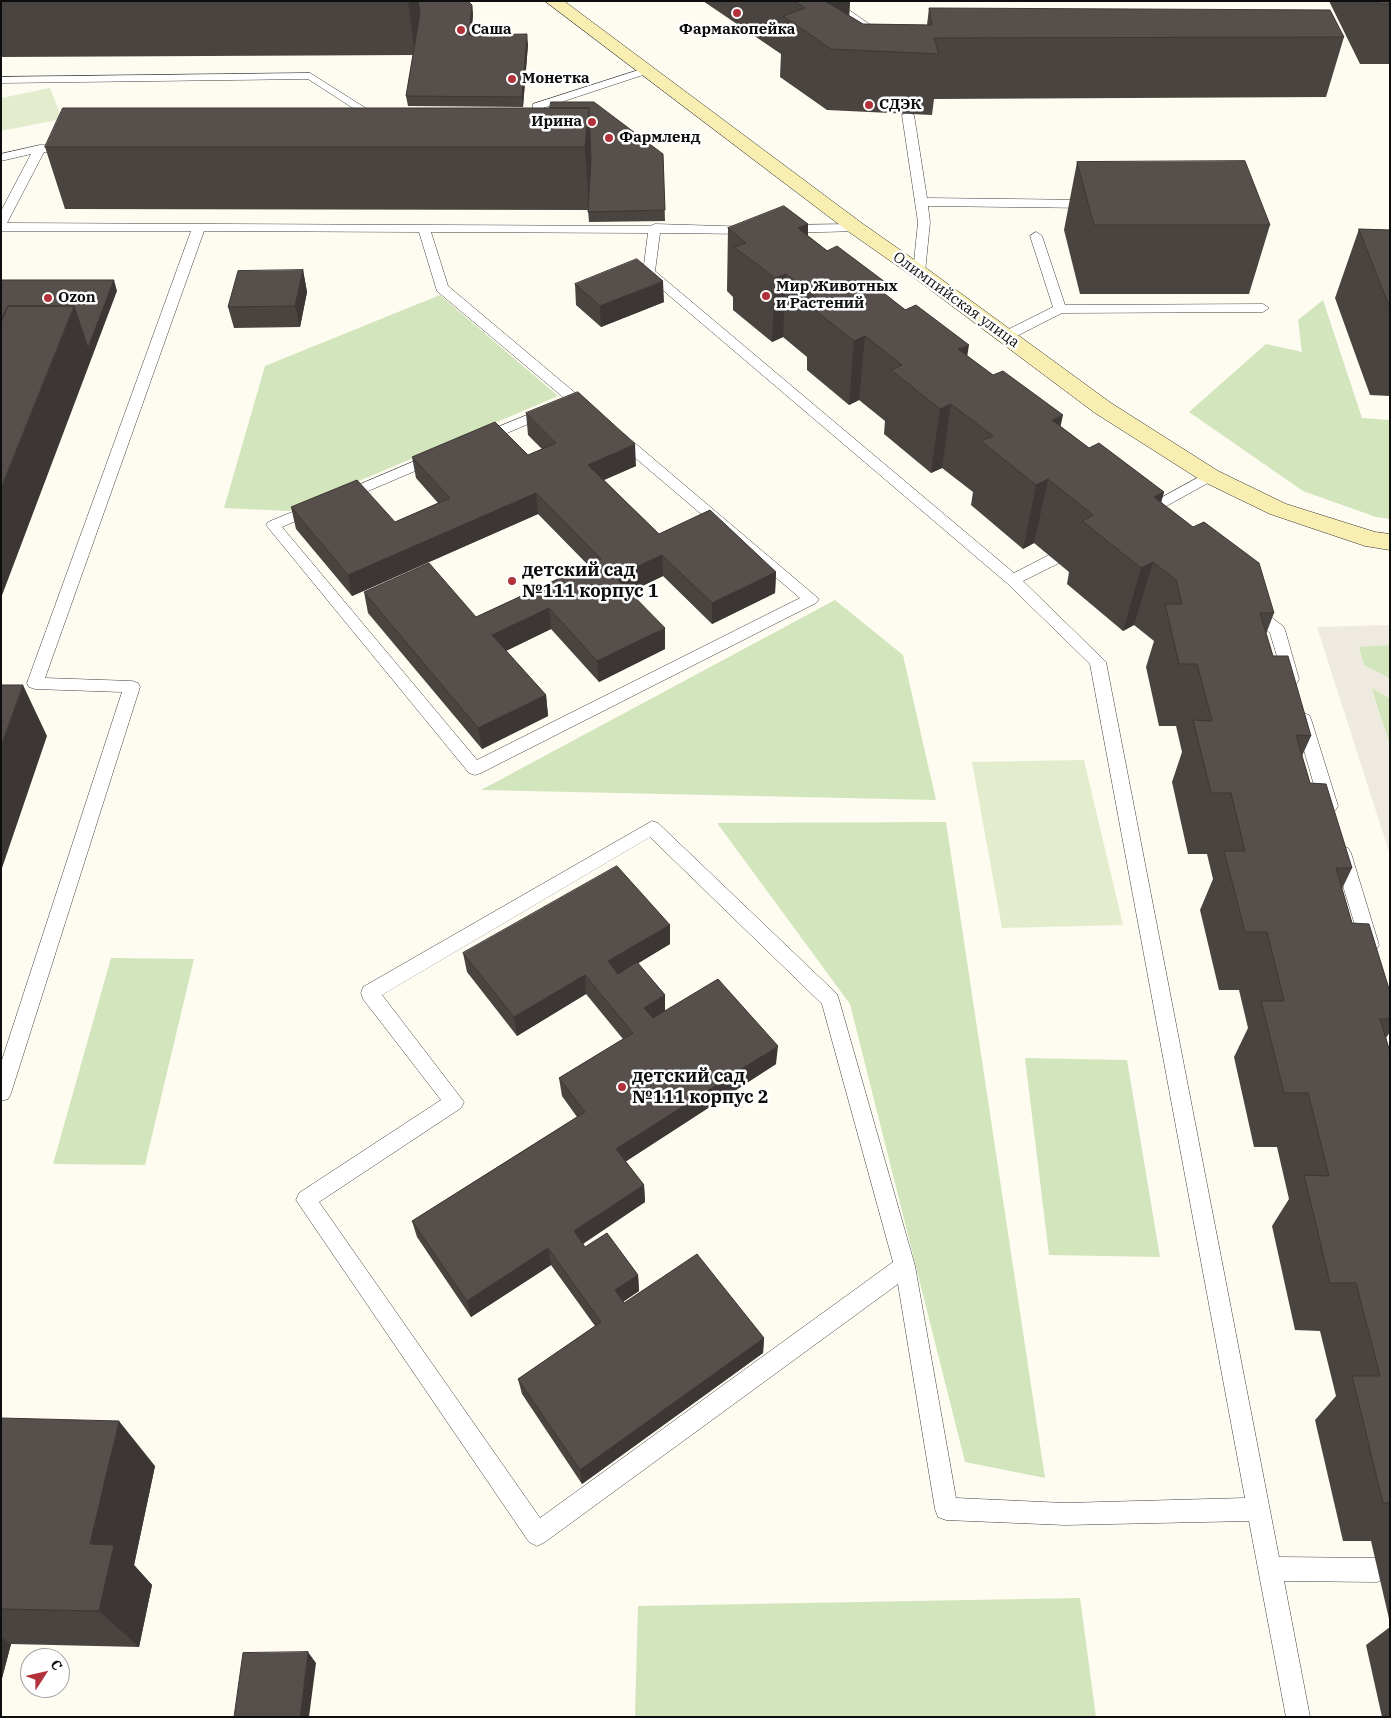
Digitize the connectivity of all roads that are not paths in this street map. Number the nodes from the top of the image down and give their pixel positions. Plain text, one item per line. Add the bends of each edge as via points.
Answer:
1 (553, 1) edge
2 (829, 1) edge
3 (890, 41) edge
4 (645, 71) junction
5 (1, 80) edge
6 (908, 115) edge
7 (392, 122) edge
8 (535, 142) edge
9 (40, 148) junction
10 (80, 149) edge
11 (1, 158) edge
12 (921, 202) junction
13 (1106, 204) edge
14 (1, 225) edge
15 (199, 227) junction
16 (424, 228) junction
17 (655, 228) junction
18 (856, 228) junction
19 (1036, 236) dead end
20 (919, 272) junction
21 (1263, 308) dead end
22 (1060, 309) junction
23 (1006, 336) junction
24 (575, 400) junction
25 (466, 445) edge
26 (447, 453) edge
27 (1210, 476) junction
28 (1147, 531) edge
29 (1390, 542) edge
30 (1054, 559) dead end
31 (1013, 580) junction
32 (1238, 601) edge
33 (1333, 822) edge
34 (1339, 841) edge
35 (1373, 956) edge
36 (1, 1093) edge
37 (905, 1266) junction
38 (1259, 1509) junction
39 (1270, 1568) junction
40 (1377, 1570) dead end
41 (1298, 1717) edge

1 - 4 street, Олимпийская улица
2 - 3 lane
4 - 8 lane via 538,106 533,122
4 - 18 street, Олимпийская улица
5 - 7 lane via 310,76 382,122
6 - 12 lane
9 - 10 lane
9 - 11 lane
9 - 14 lane
12 - 13 lane
12 - 20 lane via 924,222
14 - 15 lane
15 - 16 lane
15 - 36 lane via 35,683 132,687
16 - 17 lane
16 - 24 lane via 442,288
17 - 18 lane via 761,233
17 - 31 lane via 649,272
18 - 20 street, Олимпийская улица
19 - 22 lane
20 - 23 street, Олимпийская улица
21 - 22 lane
22 - 23 lane
23 - 27 street, Олимпийская улица via 1103,408
24 - 25 lane
24 - 26 lane via 811,599 475,769 273,525
27 - 28 lane via 1127,519
27 - 29 street, Олимпийская улица via 1278,509 1373,540
30 - 31 lane
31 - 38 lane via 1098,662
32 - 33 lane via 1277,630
34 - 35 lane
37 - 37 lane via 830,1000 652,828 370,993 454,1102 306,1200 537,1534
37 - 38 lane via 946,1509 1065,1514
38 - 39 lane
39 - 40 lane
39 - 41 lane

